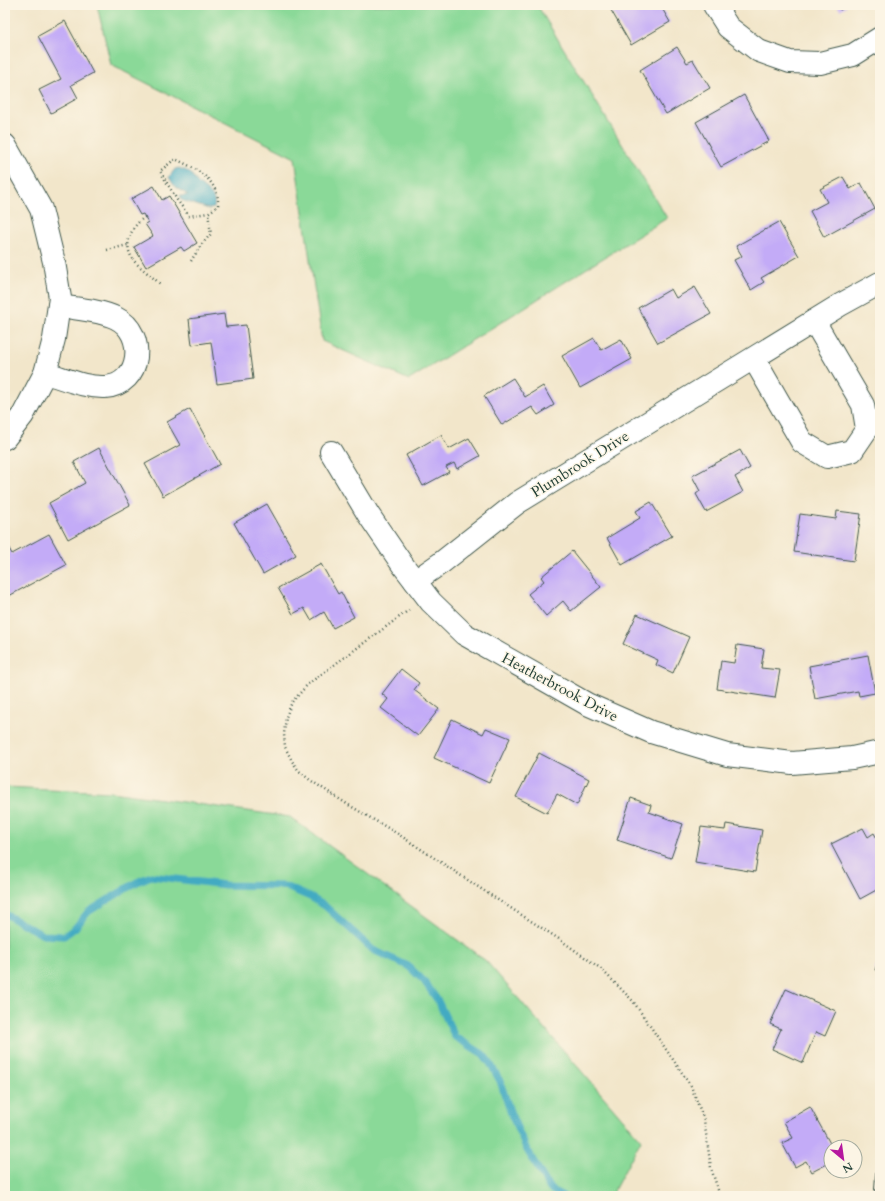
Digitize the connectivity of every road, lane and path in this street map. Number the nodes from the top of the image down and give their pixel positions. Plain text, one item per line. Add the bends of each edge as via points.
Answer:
1 (714, 5) edge
2 (880, 38) edge
3 (5, 145) edge
4 (208, 213) junction
5 (145, 217) dead end
6 (128, 245) junction
7 (107, 250) dead end
8 (191, 261) dead end
9 (880, 283) edge
10 (160, 284) dead end
11 (59, 306) junction
12 (814, 321) junction
13 (754, 359) junction
14 (45, 373) junction
15 (5, 438) edge
16 (331, 452) dead end
17 (421, 588) junction
18 (880, 752) edge
19 (720, 1196) edge

1 - 2 street via 728,27 759,51 790,62 820,63 853,55
3 - 11 street via 41,209 54,262
4 - 4 path via 218,206 218,197 212,183 174,159 160,171 177,200 190,216
4 - 8 path via 211,234
5 - 6 path via 137,223
6 - 7 path
6 - 10 path via 130,255 136,263
9 - 12 street, Plumbrook Drive
11 - 14 street
11 - 14 street via 107,315 123,322 135,337 137,355 129,374 114,385 105,387 91,386
12 - 13 street, Plumbrook Drive
12 - 13 street via 864,405 867,429 852,451 827,457 802,442
13 - 17 street, Plumbrook Drive via 517,503 441,563
14 - 15 street via 23,415
16 - 17 street, Heatherbrook Drive via 368,514
17 - 18 street, Heatherbrook Drive via 464,634 587,704 650,732 727,756 792,763 852,758
17 - 19 path via 308,684 292,702 286,717 285,747 299,771 310,780 559,939 600,968 633,1001 691,1086 704,1120 711,1168

